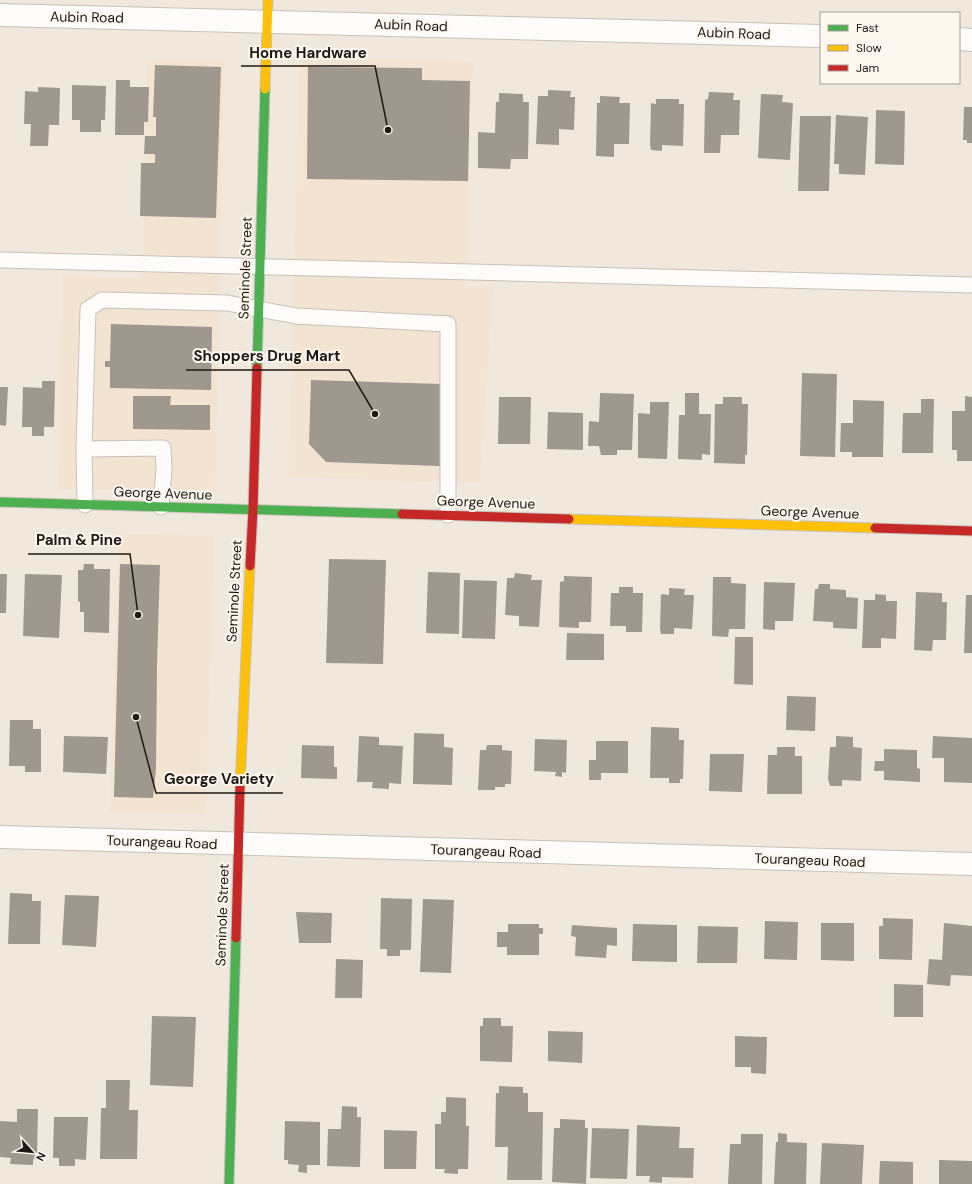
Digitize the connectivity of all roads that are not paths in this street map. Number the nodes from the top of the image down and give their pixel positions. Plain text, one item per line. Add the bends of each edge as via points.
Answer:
1 (268, 0) edge
2 (0, 15) edge
3 (267, 21) junction
4 (820, 36) edge
5 (960, 39) edge
6 (972, 40) edge
7 (0, 260) edge
8 (260, 267) junction
9 (972, 285) edge
10 (258, 309) junction
11 (84, 449) junction
12 (0, 502) edge
13 (85, 504) junction
14 (161, 507) junction
15 (253, 509) junction
16 (448, 515) junction
17 (972, 531) edge
18 (0, 837) edge
19 (238, 844) junction
20 (972, 864) edge
21 (229, 1184) edge

1 - 3 street, Seminole Street
2 - 3 street, Aubin Road
3 - 4 street, Aubin Road
3 - 8 street, Seminole Street
5 - 6 street
7 - 8 lane
8 - 9 lane
8 - 10 street, Seminole Street
10 - 11 lane via 227,303 102,300 88,309
10 - 15 street, Seminole Street
10 - 16 lane via 296,316 448,324
11 - 13 lane
11 - 14 lane via 163,448
12 - 13 street, George Avenue
13 - 14 street, George Avenue
14 - 15 street, George Avenue
15 - 16 street, George Avenue
15 - 19 street, Seminole Street
16 - 17 street, George Avenue
18 - 19 street, Tourangeau Road
19 - 20 street, Tourangeau Road
19 - 21 street, Seminole Street

